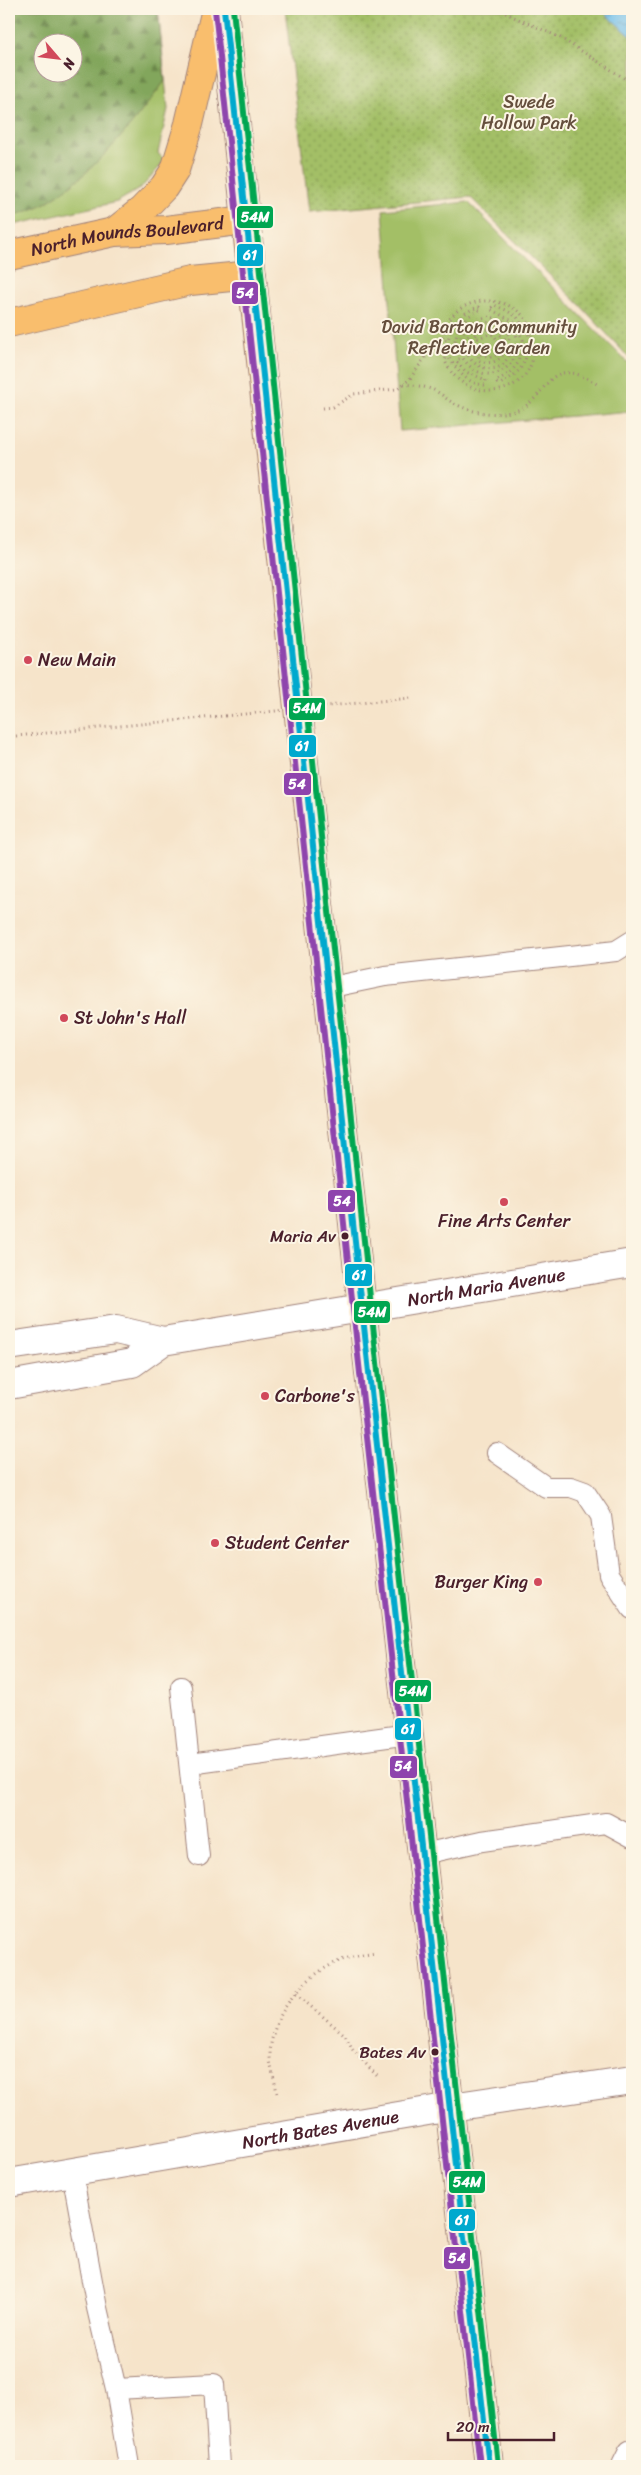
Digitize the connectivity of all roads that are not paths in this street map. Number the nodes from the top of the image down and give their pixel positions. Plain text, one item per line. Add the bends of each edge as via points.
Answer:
1 (216, 9) edge
2 (224, 9) edge
3 (246, 220) junction
4 (114, 232) junction
5 (9, 255) edge
6 (252, 275) junction
7 (9, 324) edge
8 (632, 941) edge
9 (327, 988) junction
10 (632, 1263) edge
11 (362, 1308) junction
12 (163, 1340) junction
13 (9, 1346) edge
14 (9, 1385) edge
15 (498, 1453) dead end
16 (632, 1609) edge
17 (181, 1687) dead end
18 (409, 1734) junction
19 (190, 1764) junction
20 (632, 1837) edge
21 (423, 1854) junction
22 (199, 1856) dead end
23 (632, 2080) edge
24 (451, 2107) junction
25 (72, 2172) junction
26 (9, 2183) edge
27 (116, 2389) junction
28 (632, 2454) edge
29 (129, 2466) edge
30 (219, 2466) edge
31 (489, 2466) edge
32 (626, 2466) edge

1 - 4 main road via 175,170 142,210
2 - 3 main road
3 - 4 main road, North Mounds Boulevard via 166,230
3 - 6 main road
4 - 5 main road, North Mounds Boulevard
6 - 7 main road via 190,281
6 - 9 main road
8 - 9 lane via 616,951 385,976
9 - 11 main road
10 - 11 street, North Maria Avenue
11 - 12 street, North Maria Avenue
11 - 18 main road
12 - 13 street, North Maria Avenue via 116,1330
12 - 14 street, North Maria Avenue via 132,1363
15 - 16 lane via 546,1488 570,1487 585,1492 601,1516 609,1574
17 - 19 lane
18 - 19 lane
18 - 21 main road
19 - 22 lane
20 - 21 lane via 606,1823
21 - 24 main road
23 - 24 street, North Bates Avenue
24 - 25 street, North Bates Avenue
24 - 31 main road
25 - 26 street, North Bates Avenue
25 - 27 lane via 97,2308
27 - 29 lane
27 - 30 lane via 214,2384
28 - 32 street

